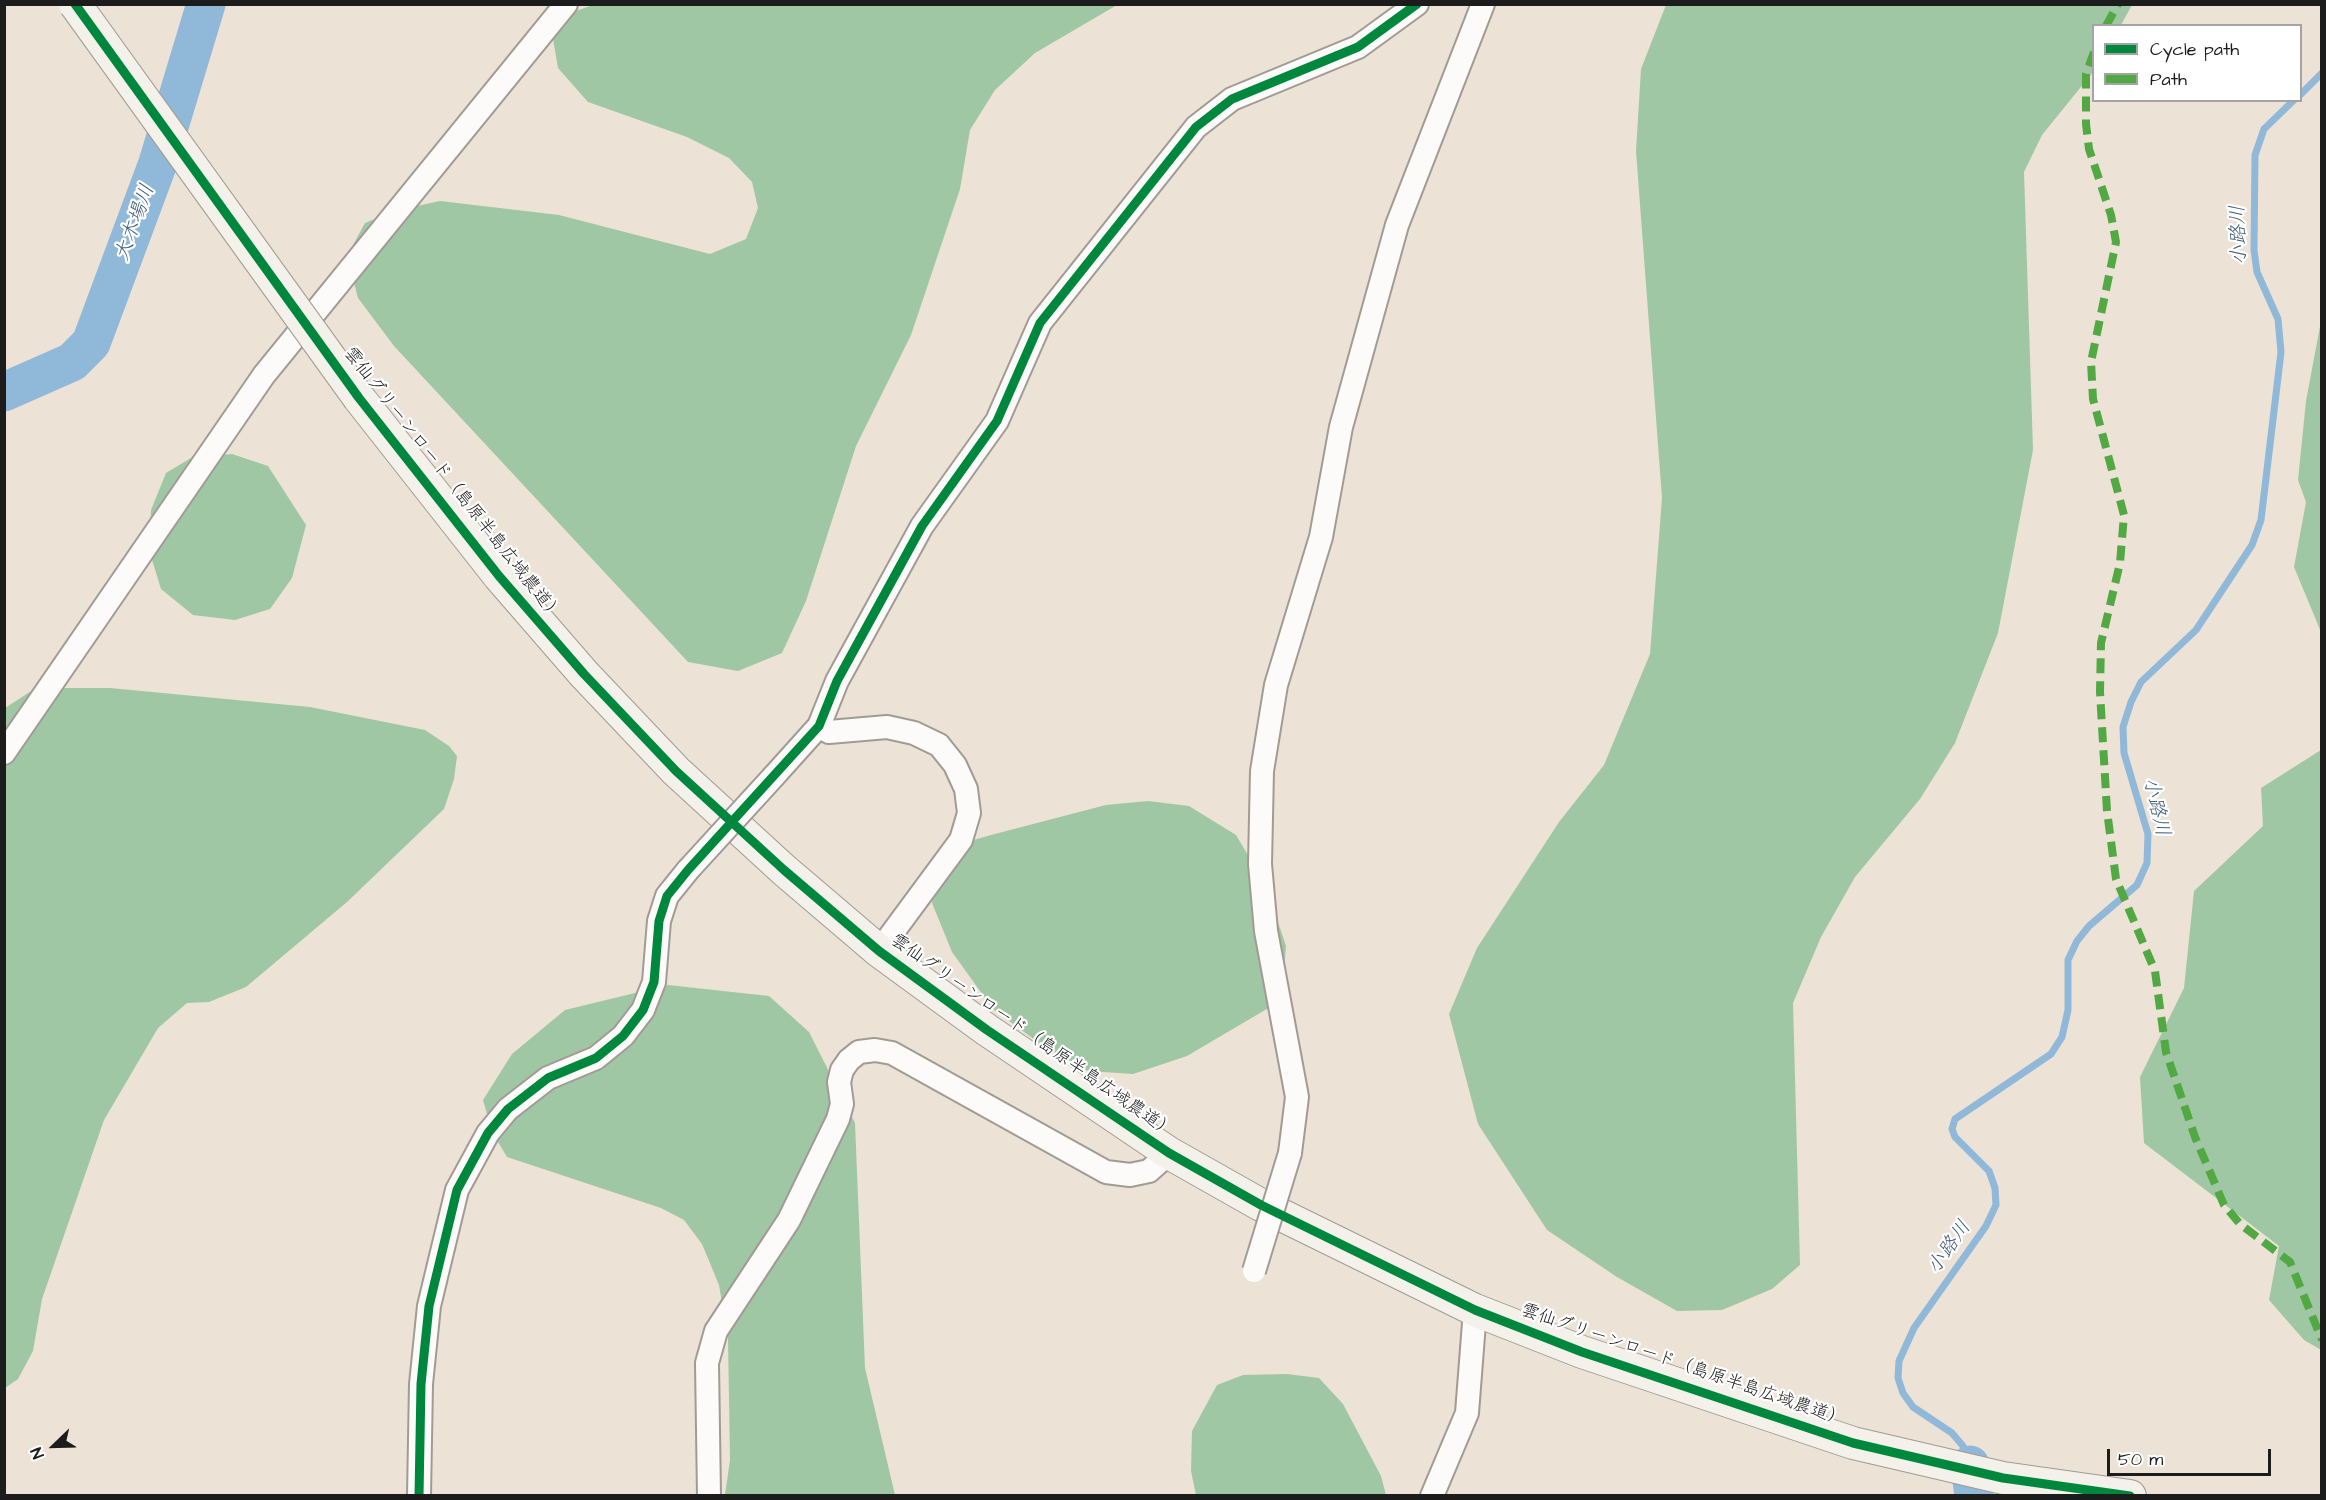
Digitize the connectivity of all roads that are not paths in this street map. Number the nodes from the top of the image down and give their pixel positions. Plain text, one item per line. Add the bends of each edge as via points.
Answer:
1 (75, 4) edge
2 (566, 4) edge
3 (1417, 4) edge
4 (1483, 4) edge
5 (819, 726) junction
6 (4, 753) edge
7 (879, 951) junction
8 (1168, 1153) junction
9 (1254, 1271) dead end
10 (1475, 1310) junction
11 (419, 1496) edge
12 (709, 1496) edge
13 (1432, 1496) edge
14 (2130, 1496) edge

1 - 7 street, 雲仙グリーンロード（島原半島広域農道）, bridge via 359,398 499,576 676,771
2 - 6 street via 264,375
3 - 5 street via 1358,47 1232,99 1196,127 1040,323 997,421 922,526 837,681
4 - 9 street, bridge via 1397,225 1341,427 1321,537 1276,685 1262,771 1260,864 1266,931 1297,1097 1290,1154
5 - 7 street via 829,732 886,727 914,733 939,745 955,765 966,789 969,813 961,840
5 - 11 street, bridge via 668,896 662,913 654,982 643,1010 623,1036 596,1058 549,1078 508,1109 488,1133 457,1190 429,1306 421,1384
7 - 8 street, 雲仙グリーンロード（島原半島広域農道）
8 - 10 street, 雲仙グリーンロード（島原半島広域農道） via 1261,1205
8 - 12 street via 1149,1171 1130,1175 1106,1172 891,1053 860,1052 849,1060 839,1082 842,1104 838,1119 789,1220 716,1331 707,1363
10 - 13 street via 1467,1413
10 - 14 street, 雲仙グリーンロード（島原半島広域農道） via 1582,1352 1853,1443 2003,1478

